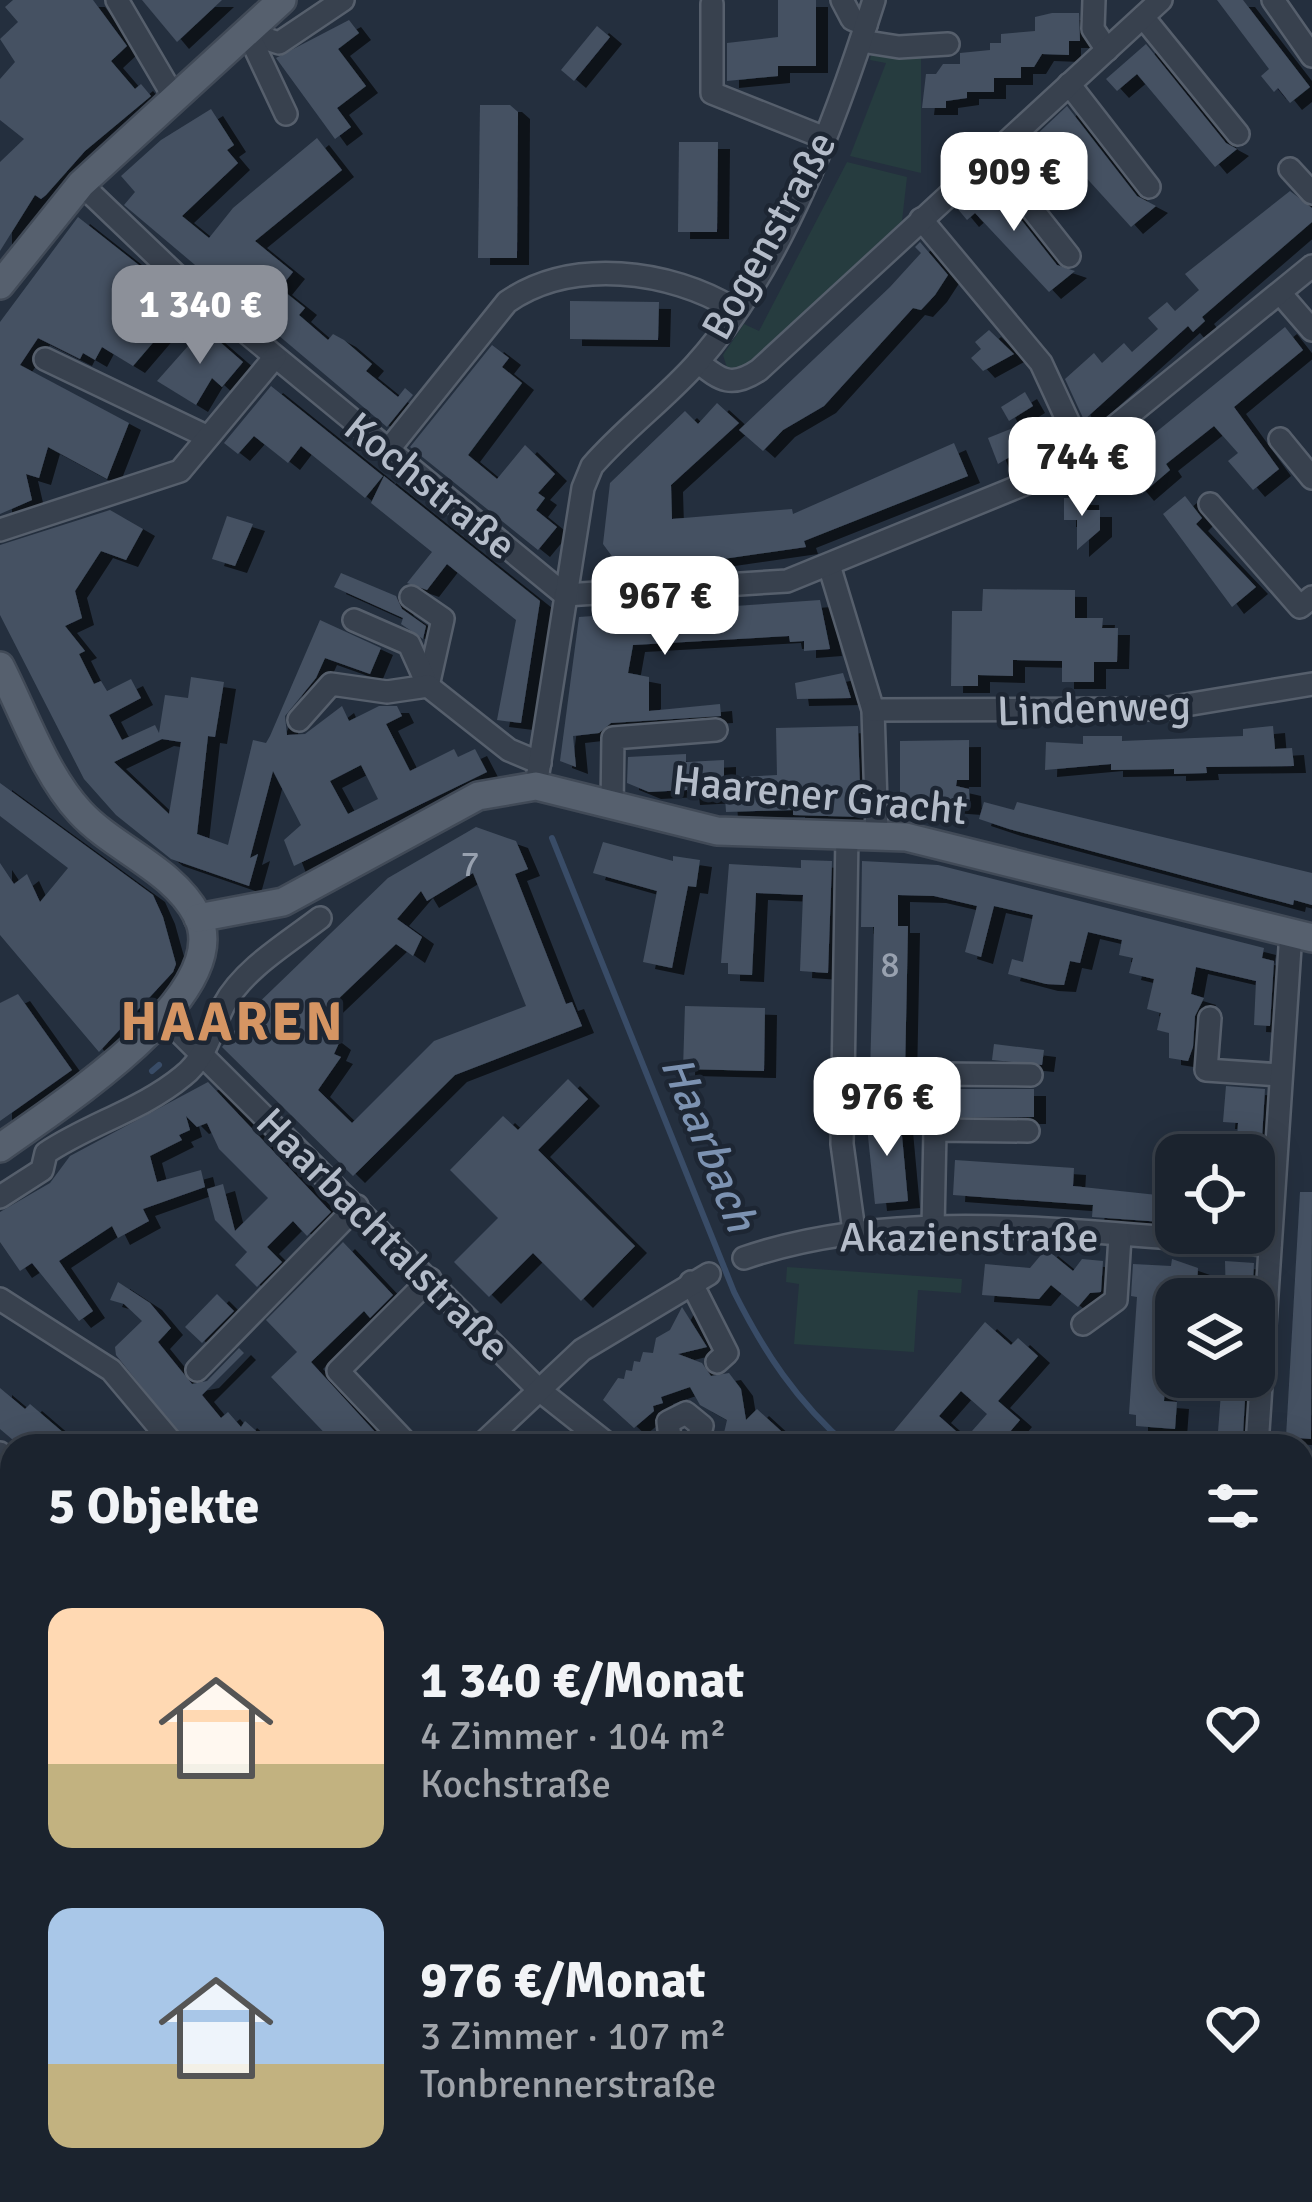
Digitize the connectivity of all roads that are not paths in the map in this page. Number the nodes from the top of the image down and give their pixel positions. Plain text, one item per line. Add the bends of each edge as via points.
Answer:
1 (116, 0) edge
2 (282, 0) edge
3 (344, 0) edge
4 (842, 0) edge
5 (874, 0) edge
6 (1094, 0) edge
7 (1273, 0) edge
8 (712, 4) dead end
9 (1152, 5) edge
10 (248, 33) junction
11 (864, 33) junction
12 (947, 44) dead end
13 (1107, 50) junction
14 (1312, 56) edge
15 (1069, 84) junction
16 (175, 99) junction
17 (286, 114) dead end
18 (1238, 134) dead end
19 (825, 138) junction
20 (990, 156) junction
21 (1290, 169) dead end
22 (81, 184) junction
23 (1148, 187) dead end
24 (1312, 193) edge
25 (921, 219) junction
26 (1069, 256) dead end
27 (1312, 266) edge
28 (0, 285) edge
29 (1280, 293) junction
30 (734, 309) junction
31 (1312, 330) edge
32 (275, 357) junction
33 (45, 359) dead end
34 (698, 362) junction
35 (208, 437) junction
36 (1280, 439) dead end
37 (389, 449) junction
38 (1084, 456) junction
39 (1312, 478) edge
40 (1210, 504) dead end
41 (0, 530) edge
42 (829, 565) junction
43 (565, 595) junction
44 (1312, 597) edge
45 (411, 598) dead end
46 (355, 620) dead end
47 (0, 666) edge
48 (1312, 684) edge
49 (428, 686) junction
50 (873, 710) junction
51 (299, 720) dead end
52 (716, 730) dead end
53 (538, 774) junction
54 (612, 807) junction
55 (847, 835) junction
56 (877, 835) junction
57 (320, 917) dead end
58 (198, 918) junction
59 (1302, 935) edge
60 (190, 979) junction
61 (224, 1003) junction
62 (163, 1016) junction
63 (1210, 1018) dead end
64 (202, 1055) junction
65 (1030, 1076) dead end
66 (1281, 1076) junction
67 (842, 1089) junction
68 (63, 1102) junction
69 (26, 1129) junction
70 (82, 1129) junction
71 (1028, 1131) dead end
72 (0, 1148) edge
73 (46, 1153) junction
74 (1275, 1168) edge
75 (0, 1197) edge
76 (358, 1206) junction
77 (933, 1228) junction
78 (854, 1231) junction
79 (1120, 1237) junction
80 (1155, 1239) edge
81 (1269, 1254) edge
82 (744, 1258) dead end
83 (430, 1279) junction
84 (0, 1299) edge
85 (1082, 1324) dead end
86 (717, 1362) dead end
87 (197, 1370) dead end
88 (538, 1389) junction
89 (166, 1434) edge
90 (398, 1434) edge
91 (492, 1434) edge
92 (595, 1434) edge
93 (670, 1434) edge
94 (700, 1434) edge
95 (1258, 1434) edge

1 - 16 street
2 - 10 main road
3 - 10 street via 279,43
4 - 11 street
5 - 11 street, Bogenstraße
6 - 13 street via 1093,29
7 - 14 street
8 - 19 street via 712,93
9 - 13 street
9 - 18 street
10 - 16 main road
10 - 17 street
11 - 12 street via 899,47
11 - 19 street, Bogenstraße
13 - 15 street
15 - 20 street
15 - 23 street
16 - 22 main road
19 - 30 street, Bogenstraße
20 - 25 street
20 - 26 street
21 - 24 street
22 - 28 main road
22 - 32 street, Kochstraße
25 - 34 street via 742,382 722,382
25 - 38 street via 1041,363
27 - 29 street
29 - 31 street
29 - 38 street
30 - 34 street, Bogenstraße
30 - 37 street via 704,290 657,278 600,274 530,288 507,302
32 - 35 street
32 - 37 street, Kochstraße
33 - 35 street
34 - 43 street, Bogenstraße via 592,466
35 - 41 street via 179,471
36 - 39 street
37 - 43 street, Kochstraße
38 - 42 street
40 - 44 street via 1300,607
42 - 43 street via 787,581
42 - 50 street
43 - 53 street, Bogenstraße
45 - 49 street via 443,619
46 - 49 street via 409,644
47 - 58 main road via 78,811 182,894
48 - 50 street, Lindenweg via 1162,709
49 - 51 street via 387,692 331,684
49 - 53 street
50 - 56 street
52 - 54 street via 614,738
53 - 54 main road, Haarener Gracht
53 - 58 main road, Haarener Gracht via 478,796 283,902
54 - 55 main road, Haarener Gracht via 717,831
55 - 56 main road, Haarener Gracht
55 - 67 street
56 - 59 main road, Haarener Gracht via 1011,860
57 - 61 street
58 - 60 main road via 202,951
59 - 66 street
60 - 61 street
60 - 62 main road
61 - 64 street
62 - 64 street, Haarbachtalstraße
62 - 68 main road
63 - 66 street via 1206,1070
64 - 70 street via 183,1076
64 - 76 street, Haarbachtalstraße
65 - 67 street via 937,1074 902,1090
66 - 74 street
67 - 78 street
68 - 69 main road
68 - 70 street
69 - 72 main road
69 - 73 street
70 - 73 street
71 - 77 street via 935,1130
73 - 75 street via 42,1170
76 - 83 street, Haarbachtalstraße
76 - 87 street
77 - 78 street, Akazienstraße
77 - 79 street, Akazienstraße
78 - 82 street, Akazienstraße
79 - 80 street, Akazienstraße
79 - 85 street via 1116,1300
81 - 95 street
83 - 88 street, Haarbachtalstraße
83 - 90 street via 338,1371
84 - 89 street via 111,1370
86 - 88 street via 727,1353 700,1278 582,1350
88 - 91 street
88 - 92 street, Haarbachtalstraße
93 - 94 street via 668,1422 686,1413 702,1426

